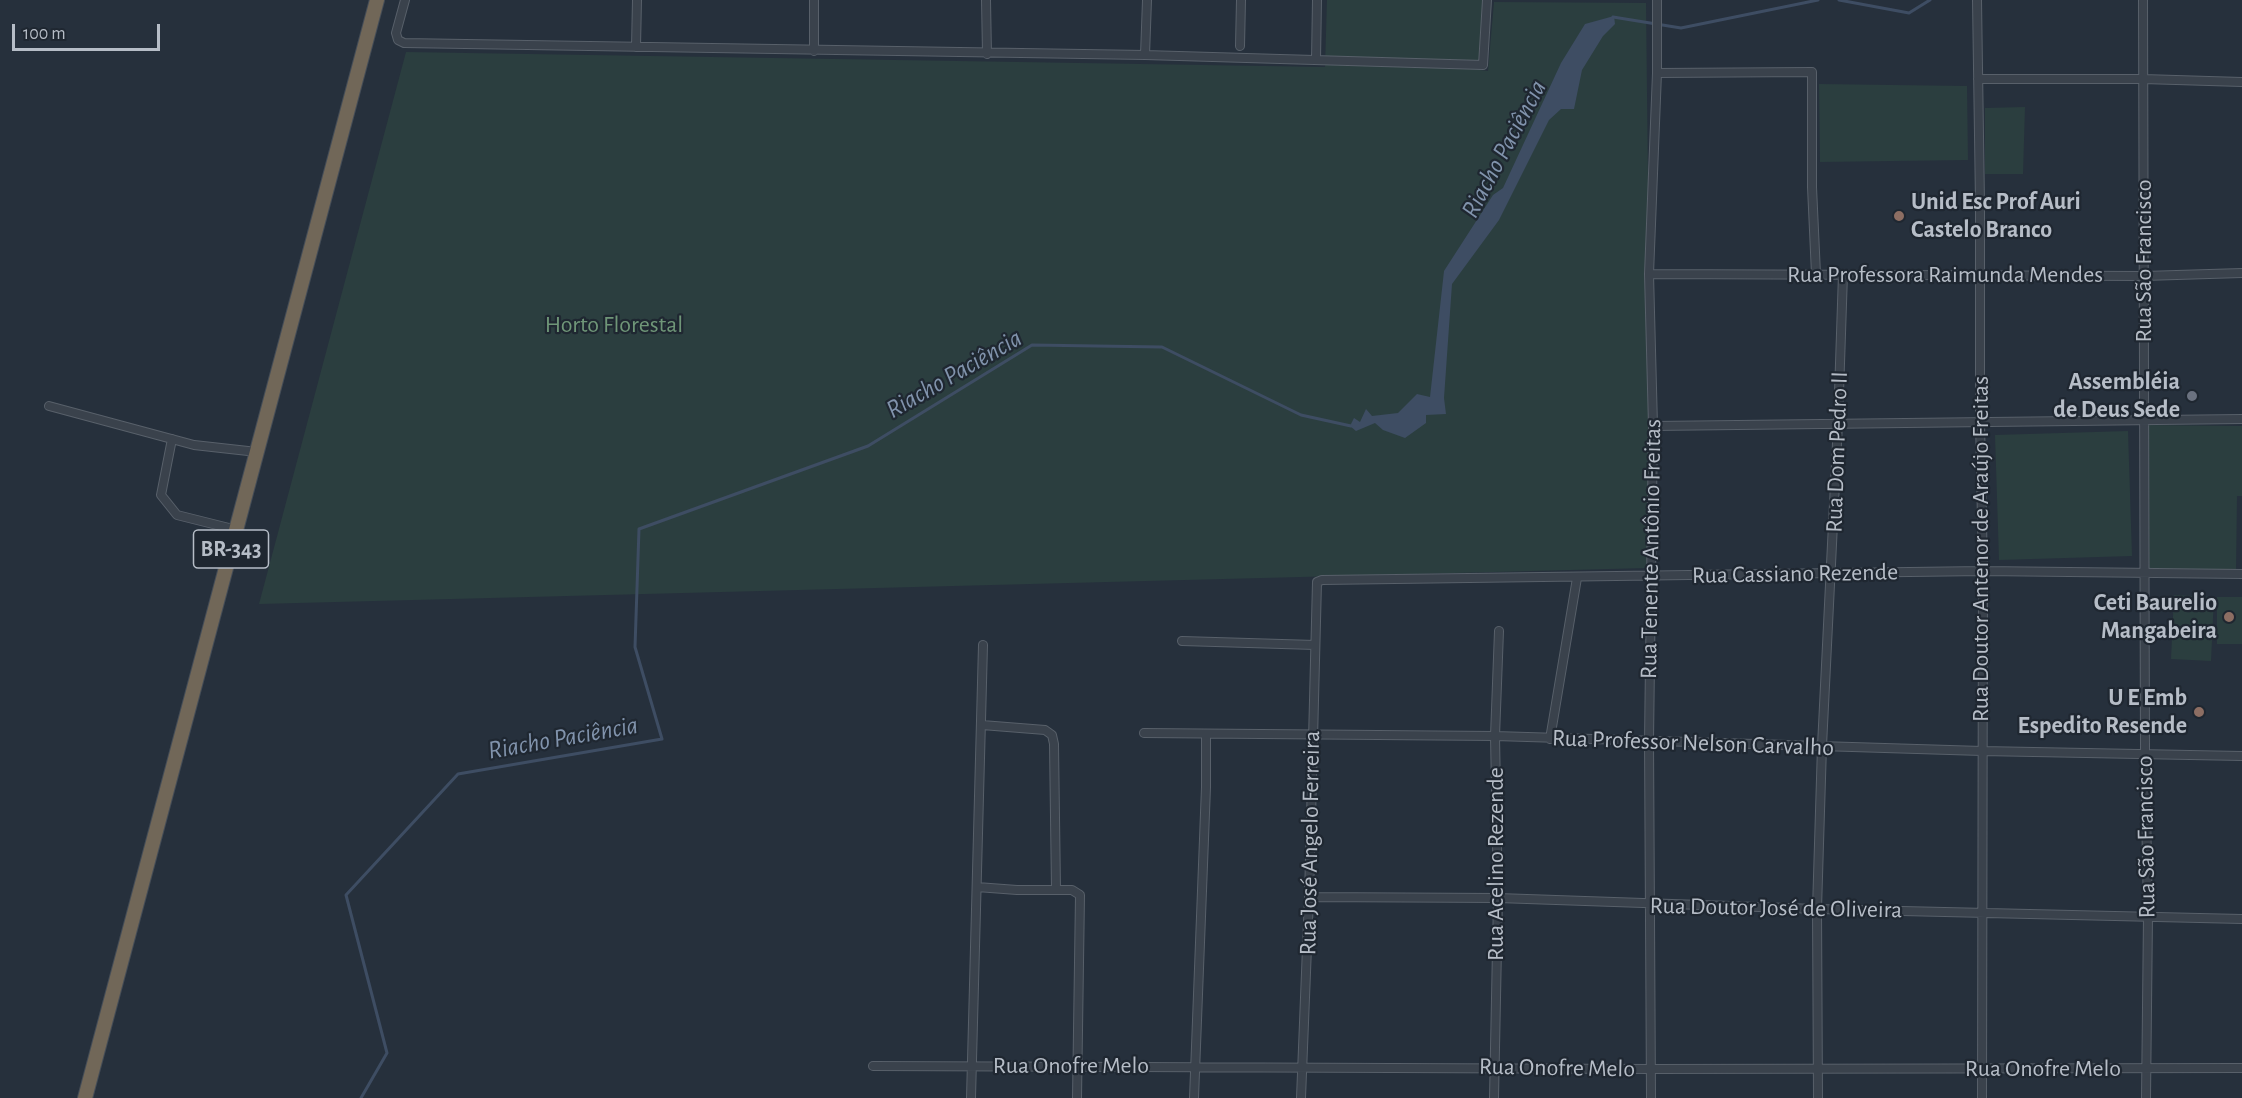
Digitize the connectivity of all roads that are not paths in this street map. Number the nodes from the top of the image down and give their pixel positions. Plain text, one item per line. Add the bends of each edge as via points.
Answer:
1 (376, 0) edge
2 (405, 0) edge
3 (637, 0) edge
4 (814, 0) edge
5 (986, 0) edge
6 (1147, 0) edge
7 (1241, 0) edge
8 (1317, 0) edge
9 (1487, 0) edge
10 (1657, 0) edge
11 (1977, 0) edge
12 (2143, 0) edge
13 (1240, 46) dead end
14 (636, 47) junction
15 (814, 51) junction
16 (987, 54) junction
17 (1145, 55) junction
18 (1316, 60) junction
19 (1657, 73) junction
20 (1978, 79) junction
21 (2143, 79) junction
22 (2242, 82) edge
23 (2242, 273) edge
24 (1649, 274) junction
25 (1816, 274) junction
26 (1843, 274) junction
27 (1980, 275) junction
28 (2144, 276) junction
29 (49, 406) dead end
30 (2242, 419) edge
31 (2144, 420) junction
32 (1980, 422) junction
33 (1838, 423) junction
34 (1653, 426) junction
35 (172, 439) junction
36 (257, 452) junction
37 (237, 530) junction
38 (1983, 571) junction
39 (1832, 573) junction
40 (2145, 573) junction
41 (2242, 574) edge
42 (1652, 576) junction
43 (1576, 578) junction
44 (1316, 587) joint
45 (1499, 631) dead end
46 (1182, 641) dead end
47 (983, 645) dead end
48 (1315, 645) junction
49 (982, 725) junction
50 (1144, 733) dead end
51 (1312, 733) junction
52 (1206, 734) junction
53 (1496, 736) junction
54 (1550, 739) junction
55 (1649, 741) junction
56 (1822, 746) junction
57 (1982, 751) junction
58 (2145, 753) junction
59 (2242, 756) edge
60 (977, 887) junction
61 (1056, 890) junction
62 (1310, 897) junction
63 (1498, 898) junction
64 (1650, 905) junction
65 (1817, 909) junction
66 (1982, 913) junction
67 (2148, 916) junction
68 (2242, 919) edge
69 (873, 1066) dead end
70 (972, 1066) junction
71 (1195, 1067) junction
72 (1303, 1067) junction
73 (1078, 1068) junction
74 (1495, 1068) junction
75 (1982, 1068) junction
76 (2242, 1068) edge
77 (1652, 1069) junction
78 (1817, 1069) junction
79 (2146, 1069) junction
80 (85, 1098) edge
81 (971, 1098) edge
82 (1077, 1098) edge
83 (1194, 1098) edge
84 (1301, 1098) edge
85 (1494, 1098) edge
86 (1651, 1098) edge
87 (1818, 1098) edge
88 (1982, 1098) edge
89 (2146, 1098) edge

1 - 36 highway, BR-343
2 - 14 street via 396,33 404,43
3 - 14 street
4 - 15 street
5 - 16 street
6 - 17 street
7 - 13 street
8 - 18 street
9 - 18 street via 1484,65
10 - 19 street, Rua Tenente Antônio Freitas
11 - 20 street, Rua Doutor Antenor de Araújo Freitas
12 - 21 street, Rua São Francisco
14 - 15 street
15 - 16 street
16 - 17 street
17 - 18 street
19 - 24 street, Rua Tenente Antônio Freitas
19 - 25 street via 1812,72
20 - 21 street
20 - 27 street, Rua Doutor Antenor de Araújo Freitas
21 - 22 street
21 - 28 street, Rua São Francisco
23 - 28 street, Rua Professora Raimunda Mendes
24 - 25 street, Rua Professora Raimunda Mendes
24 - 34 street, Rua Tenente Antônio Freitas
25 - 26 street, Rua Professora Raimunda Mendes
26 - 27 street, Rua Professora Raimunda Mendes
26 - 33 street, Rua Dom Pedro II
27 - 28 street, Rua Professora Raimunda Mendes
27 - 32 street, Rua Doutor Antenor de Araújo Freitas
28 - 31 street, Rua São Francisco
29 - 35 street
30 - 31 street
31 - 32 street
31 - 40 street, Rua São Francisco
32 - 33 street
32 - 38 street, Rua Doutor Antenor de Araújo Freitas
33 - 34 street
33 - 39 street, Rua Dom Pedro II
34 - 42 street, Rua Tenente Antônio Freitas
35 - 36 street via 201,447
35 - 37 street via 161,495 177,515
36 - 37 highway, BR-343
37 - 80 highway, BR-343
38 - 39 street, Rua Cassiano Rezende
38 - 40 street, Rua Cassiano Rezende
38 - 57 street, Rua Doutor Antenor de Araújo Freitas
39 - 42 street, Rua Cassiano Rezende
39 - 56 street, Rua Dom Pedro II
40 - 41 street, Rua Cassiano Rezende
40 - 58 street, Rua São Francisco
42 - 43 street, Rua Cassiano Rezende
42 - 55 street, Rua Tenente Antônio Freitas
43 - 44 street, Rua Cassiano Rezende via 1322,580
43 - 54 street
44 - 48 street, Rua José Angelo Ferreira
45 - 53 street, Rua Acelino Rezende
46 - 48 street
47 - 49 street
48 - 51 street, Rua José Angelo Ferreira
49 - 60 street
49 - 61 street via 1046,729 1054,738
50 - 52 street, Rua Professor Nelson Carvalho
51 - 52 street, Rua Professor Nelson Carvalho
51 - 53 street, Rua Professor Nelson Carvalho
51 - 62 street, Rua José Angelo Ferreira
52 - 71 street
53 - 54 street, Rua Professor Nelson Carvalho
53 - 63 street, Rua Acelino Rezende
54 - 55 street, Rua Professor Nelson Carvalho
55 - 56 street, Rua Professor Nelson Carvalho
55 - 64 street, Rua Tenente Antônio Freitas
56 - 57 street, Rua Professor Nelson Carvalho
56 - 65 street, Rua Dom Pedro II
57 - 58 street, Rua Professor Nelson Carvalho
57 - 66 street, Rua Doutor Antenor de Araújo Freitas
58 - 59 street, Rua Professor Nelson Carvalho
58 - 67 street, Rua São Francisco
60 - 61 street
60 - 70 street
61 - 73 street via 1076,891 1080,900
62 - 63 street, Rua Doutor José de Oliveira
62 - 72 street, Rua José Angelo Ferreira
63 - 64 street, Rua Doutor José de Oliveira
63 - 74 street, Rua Acelino Rezende
64 - 65 street, Rua Doutor José de Oliveira
64 - 77 street, Rua Tenente Antônio Freitas
65 - 66 street, Rua Doutor José de Oliveira
65 - 78 street, Rua Dom Pedro II
66 - 67 street, Rua Doutor José de Oliveira
66 - 75 street, Rua Doutor Antenor de Araújo Freitas
67 - 68 street, Rua Doutor José de Oliveira
67 - 79 street, Rua São Francisco
69 - 70 street, Rua Onofre Melo
70 - 73 street, Rua Onofre Melo
70 - 81 street
71 - 72 street, Rua Onofre Melo
71 - 73 street, Rua Onofre Melo
71 - 83 street
72 - 74 street, Rua Onofre Melo
72 - 84 street, Rua José Angelo Ferreira
73 - 82 street
74 - 77 street, Rua Onofre Melo
74 - 85 street, Rua Acelino Rezende
75 - 78 street, Rua Onofre Melo
75 - 79 street, Rua Onofre Melo
75 - 88 street, Rua Doutor Antenor de Araújo Freitas
76 - 79 street, Rua Onofre Melo
77 - 78 street, Rua Onofre Melo
77 - 86 street, Rua Tenente Antônio Freitas
78 - 87 street, Rua Dom Pedro II
79 - 89 street, Rua São Francisco

